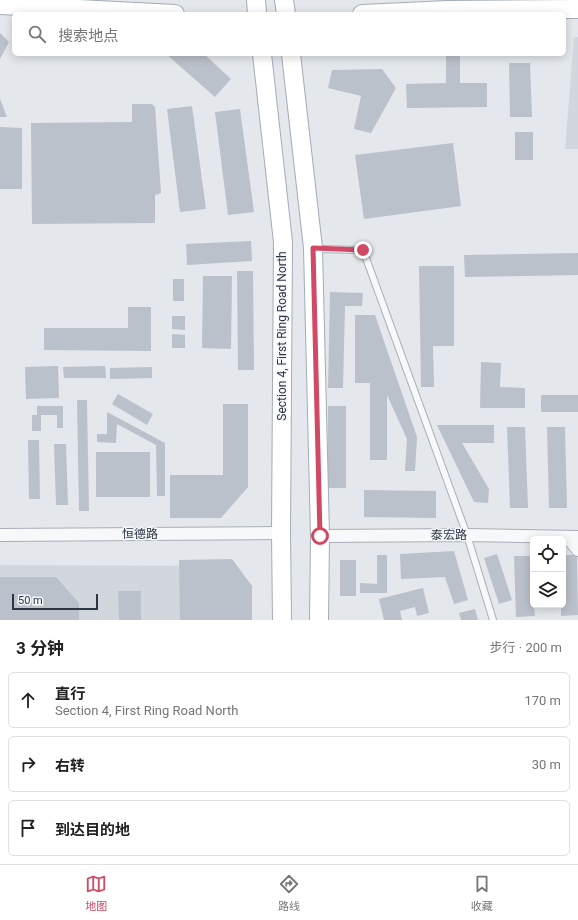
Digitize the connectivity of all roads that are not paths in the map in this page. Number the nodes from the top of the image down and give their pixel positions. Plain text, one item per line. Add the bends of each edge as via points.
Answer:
1 (256, 0) edge
2 (284, 0) edge
3 (0, 4) edge
4 (578, 9) edge
5 (140, 12) edge
6 (257, 12) edge
7 (286, 12) edge
8 (405, 12) edge
9 (262, 56) edge
10 (291, 56) edge
11 (313, 248) junction
12 (281, 533) junction
13 (0, 535) edge
14 (467, 535) junction
15 (320, 536) junction
16 (572, 537) edge
17 (578, 550) edge
18 (282, 620) edge
19 (319, 620) edge
20 (493, 620) edge

1 - 6 main road
2 - 7 main road
3 - 5 main road
4 - 8 main road
9 - 12 main road, Section 4, First Ring Road North via 283,242
10 - 11 main road
11 - 14 lane via 363,250
11 - 15 main road
12 - 13 street, 恒德路
12 - 18 main road, Section 4, First Ring Road North
14 - 15 street, 泰宏路
14 - 16 street, 泰宏路
14 - 20 lane
15 - 19 main road
16 - 17 street

